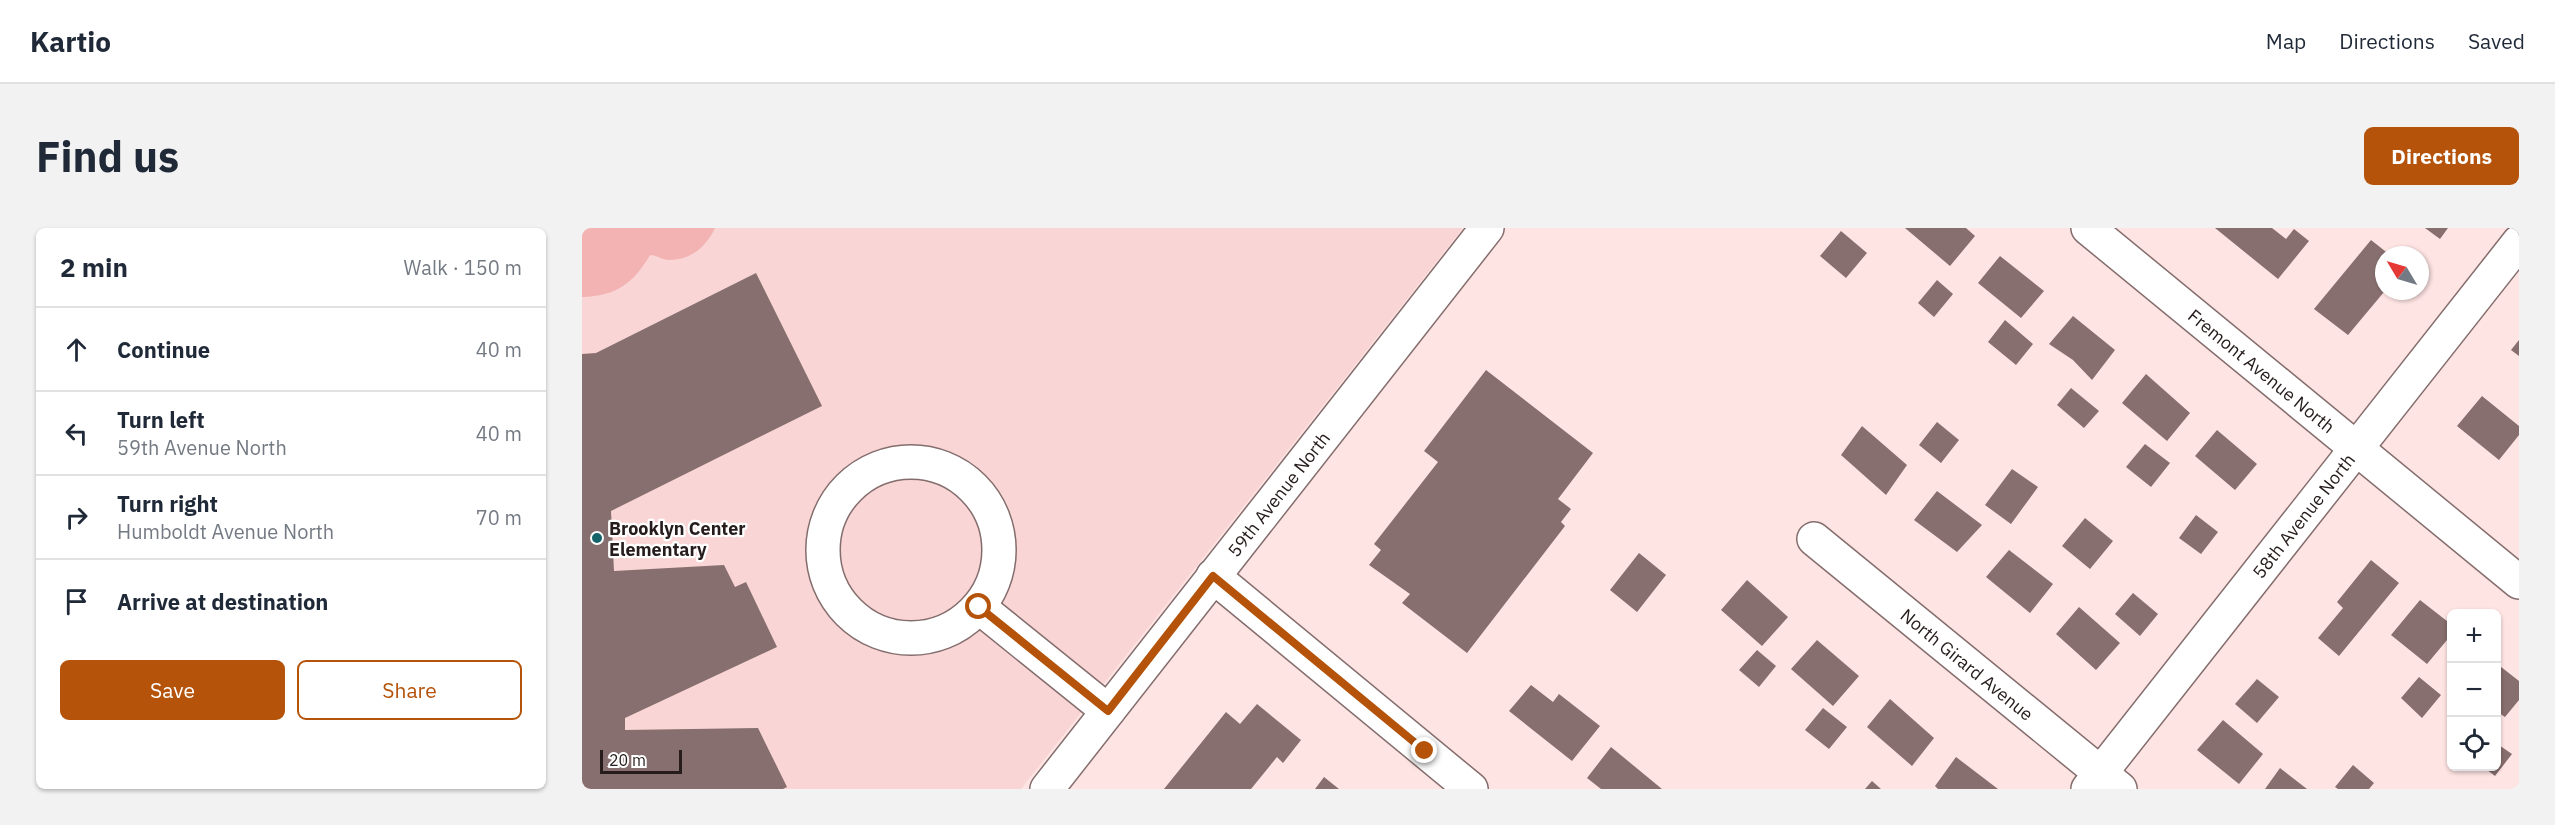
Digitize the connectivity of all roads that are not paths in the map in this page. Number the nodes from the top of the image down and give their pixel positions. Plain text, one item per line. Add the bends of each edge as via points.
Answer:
1 (1487, 228) edge
2 (2088, 228) edge
3 (2519, 242) edge
4 (2356, 449) junction
5 (1814, 539) dead end
6 (1213, 576) junction
7 (2519, 582) edge
8 (979, 607) junction
9 (1108, 711) junction
10 (1074, 756) junction
11 (2103, 784) edge
12 (1047, 789) edge
13 (1073, 789) edge
14 (1471, 789) edge

1 - 6 street, 59th Avenue North
2 - 4 street, Fremont Avenue North
3 - 4 street, 58th Avenue North
4 - 7 street, Fremont Avenue North
4 - 11 street, 58th Avenue North
5 - 11 street, North Girard Avenue
6 - 9 street, 59th Avenue North
6 - 14 street
8 - 8 street via 957,626 931,636 903,639 876,632 852,617 834,595 824,569 822,541 830,514 845,490 869,471 898,462 929,463 957,474 980,494 994,520 999,551 994,581
8 - 9 street
9 - 10 street, 59th Avenue North
10 - 12 street, 59th Avenue North
10 - 13 street

